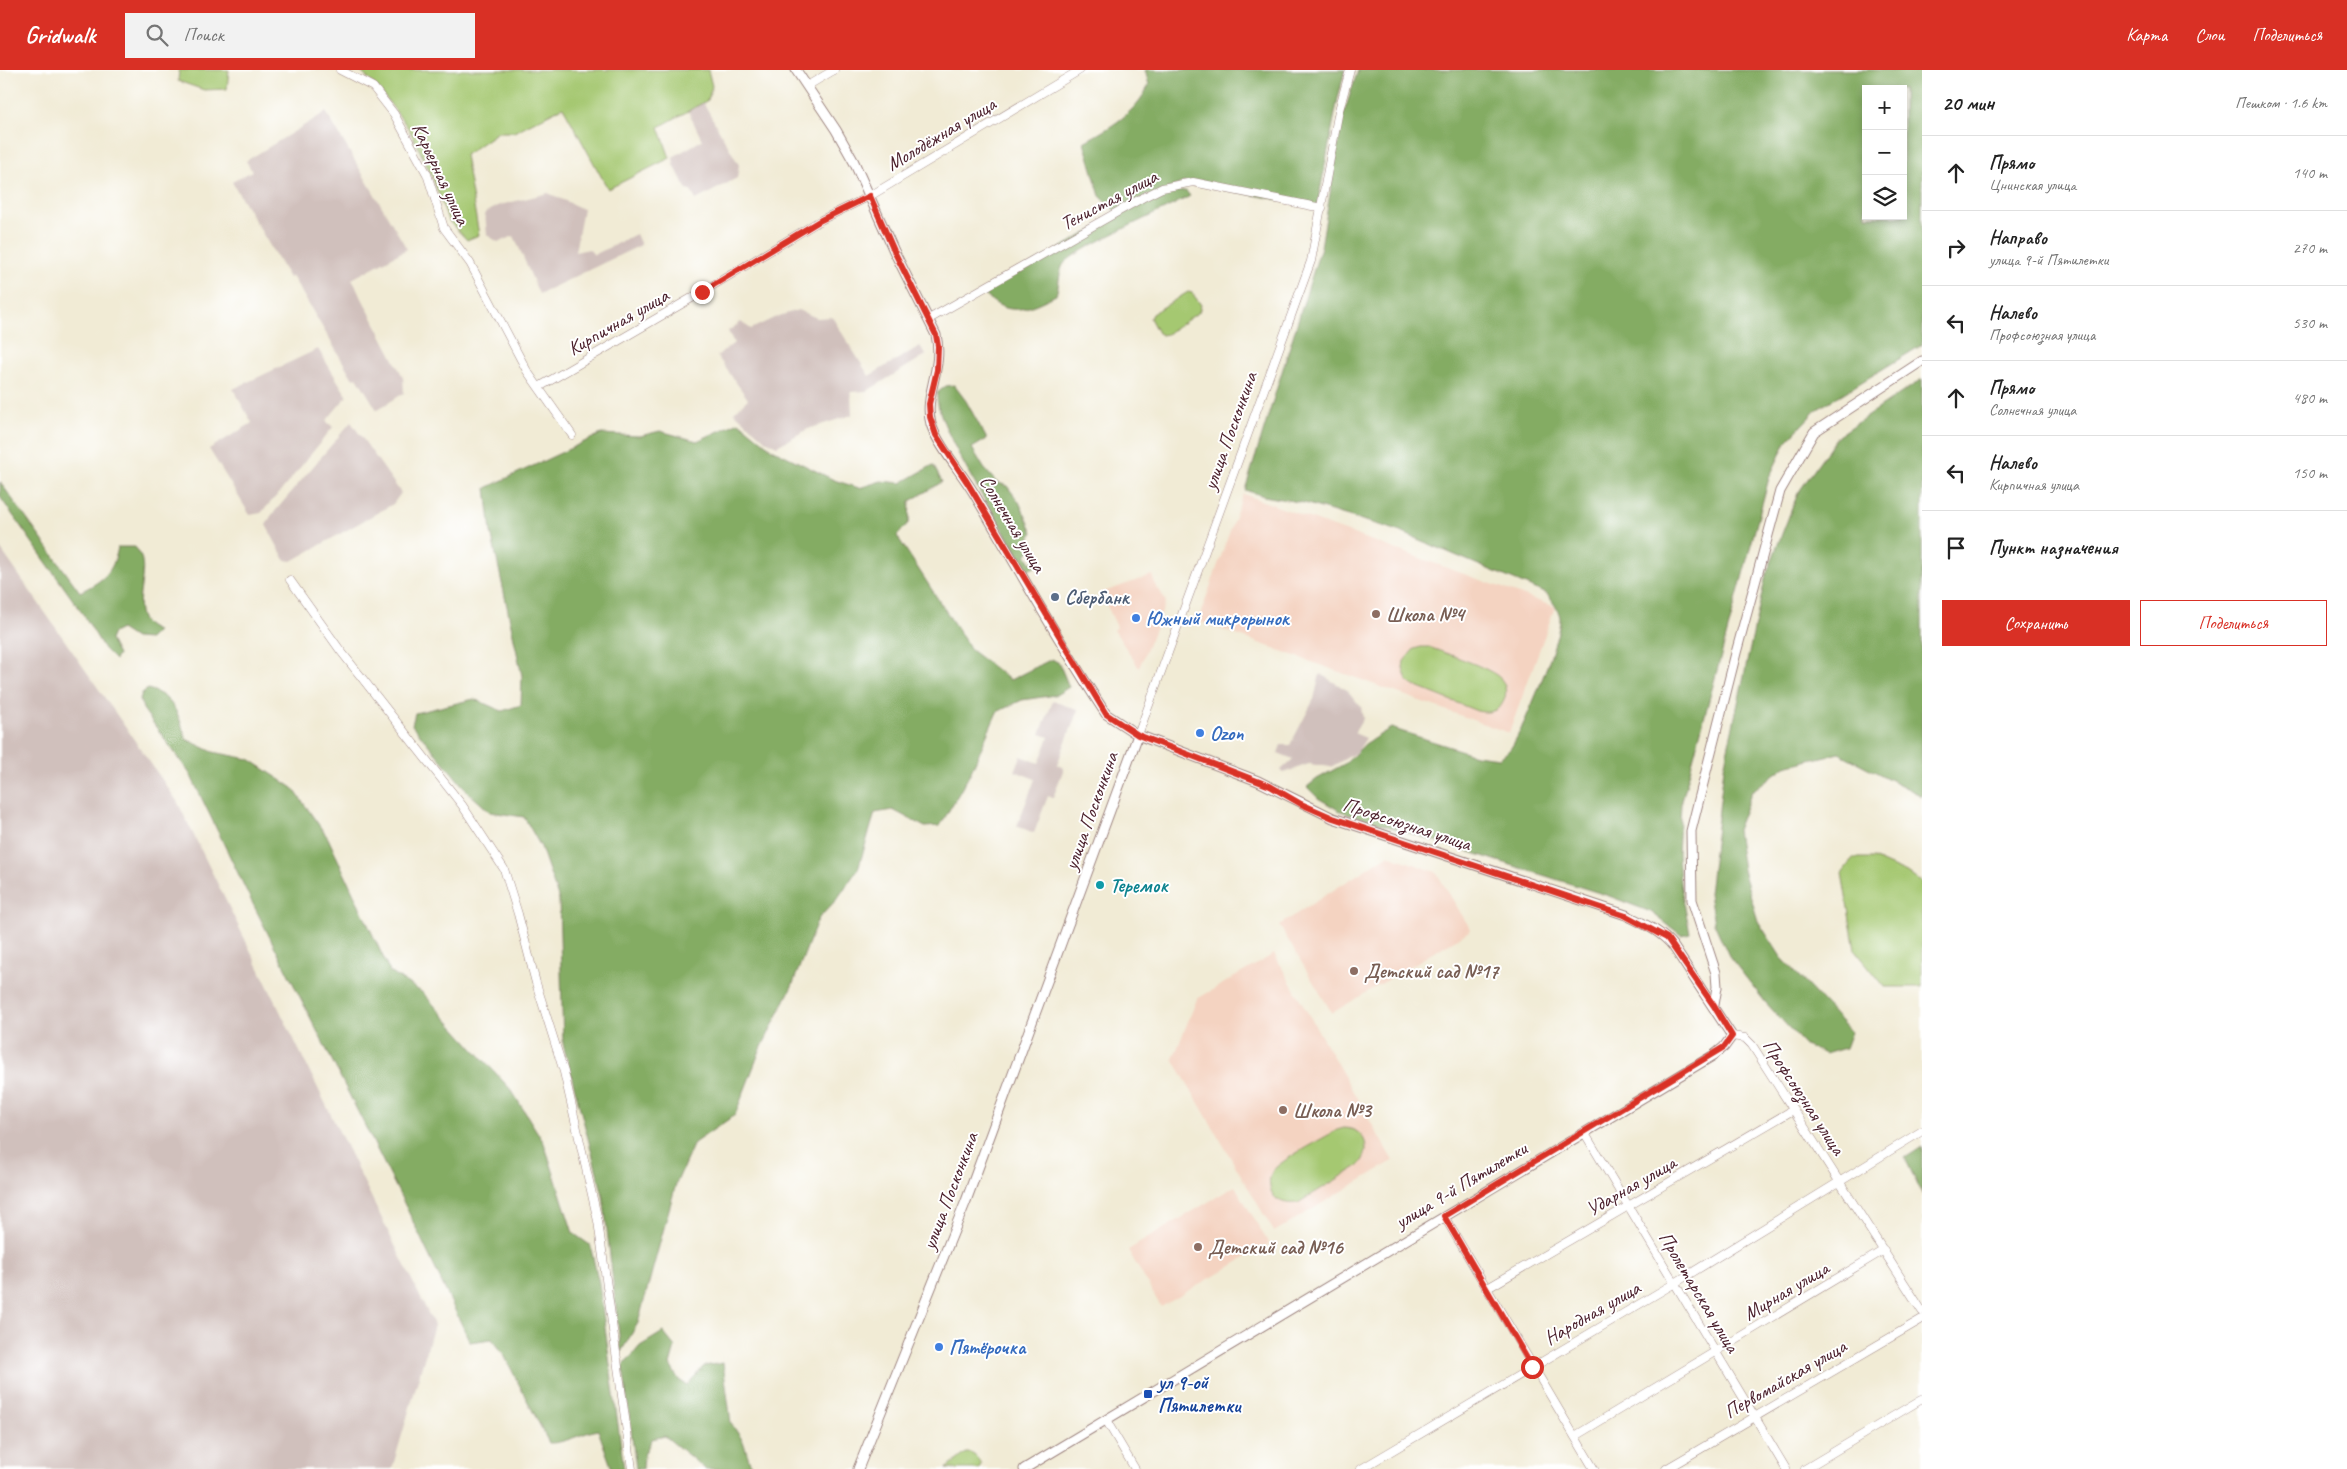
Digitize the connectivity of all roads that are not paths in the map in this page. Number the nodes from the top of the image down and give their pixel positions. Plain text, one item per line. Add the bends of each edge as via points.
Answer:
1 (340, 70) edge
2 (796, 70) edge
3 (834, 70) edge
4 (1080, 70) edge
5 (1350, 70) edge
6 (807, 86) junction
7 (870, 196) junction
8 (1322, 208) junction
9 (928, 319) junction
10 (1922, 361) edge
11 (539, 387) junction
12 (572, 435) dead end
13 (290, 580) dead end
14 (1138, 735) junction
15 (1714, 1006) junction
16 (1732, 1036) junction
17 (1793, 1110) junction
18 (1922, 1131) edge
19 (1584, 1132) junction
20 (1838, 1182) junction
21 (1628, 1206) junction
22 (1444, 1216) junction
23 (1884, 1250) junction
24 (1675, 1283) junction
25 (1486, 1289) junction
26 (1922, 1311) edge
27 (1922, 1319) edge
28 (1716, 1352) junction
29 (1532, 1367) junction
30 (1922, 1399) edge
31 (1754, 1415) junction
32 (1106, 1420) junction
33 (1575, 1436) junction
34 (632, 1469) edge
35 (858, 1469) edge
36 (1024, 1469) edge
37 (1135, 1469) edge
38 (1361, 1469) edge
39 (1594, 1469) edge
40 (1666, 1469) edge
41 (1786, 1469) edge
42 (1804, 1469) edge

1 - 11 street, Карьерная улица via 373,87 394,114 427,174 444,228 470,263 527,371
2 - 6 street, Солнечная улица
3 - 6 street
4 - 7 street, Молодёжная улица
5 - 8 street, улица Посконкина via 1338,110
6 - 7 street, Солнечная улица via 848,150
7 - 9 street, Солнечная улица
7 - 11 street, Кирпичная улица via 821,220
8 - 9 street, Тенистая улица via 1193,182 1175,184 1142,198
8 - 14 street, улица Посконкина via 1311,261
9 - 14 street, Солнечная улица via 938,346 937,370 929,404 936,435 1106,714
10 - 15 street via 1814,432 1780,491 1691,830 1692,900 1716,973
11 - 12 street, Карьерная улица
13 - 34 street via 340,650 462,805 504,869 564,1072 598,1221
14 - 15 street, Профсоюзная улица via 1270,786 1333,818 1633,919 1667,938
14 - 35 street, улица Посконкина via 966,1201
15 - 16 street, Профсоюзная улица
16 - 17 street, Профсоюзная улица via 1745,1038 1752,1045
16 - 19 street, улица 9-й Пятилетки via 1714,1055
17 - 20 street, Профсоюзная улица
17 - 21 street, Ударная улица
18 - 20 street, Народная улица
19 - 21 street, Пролетарская улица
19 - 22 street, улица 9-й Пятилетки
20 - 23 street, Профсоюзная улица
20 - 24 street, Народная улица
21 - 24 street, Пролетарская улица
21 - 25 street, Ударная улица
22 - 25 street
22 - 32 street, улица 9-й Пятилетки
23 - 26 street, Профсоюзная улица
23 - 28 street, Мирная улица
24 - 28 street, Пролетарская улица
24 - 29 street, Народная улица
25 - 29 street
27 - 31 street, Первомайская улица
28 - 31 street, Пролетарская улица
28 - 33 street, Мирная улица
29 - 33 street
29 - 38 street, Народная улица
30 - 42 street
31 - 40 street, Первомайская улица
31 - 41 street, Пролетарская улица
32 - 36 street, улица 9-й Пятилетки
32 - 37 street
33 - 39 street

